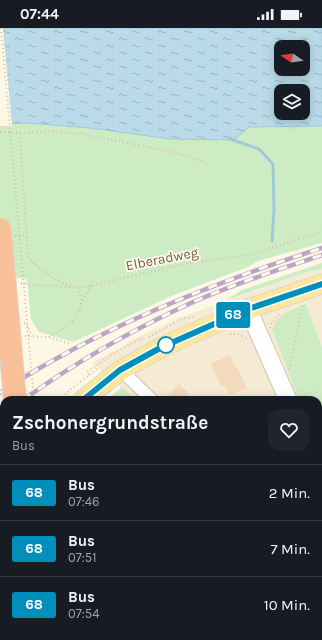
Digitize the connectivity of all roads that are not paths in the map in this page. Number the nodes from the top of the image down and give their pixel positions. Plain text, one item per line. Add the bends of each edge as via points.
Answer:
1 (0, 229) edge
2 (322, 284) edge
3 (248, 309) junction
4 (120, 370) junction
5 (15, 396) edge
6 (88, 396) edge
7 (148, 396) edge
8 (286, 396) edge

1 - 5 highway, bridge
2 - 3 main road
3 - 4 main road via 162,347
3 - 8 street via 264,330
4 - 6 main road
4 - 7 street

